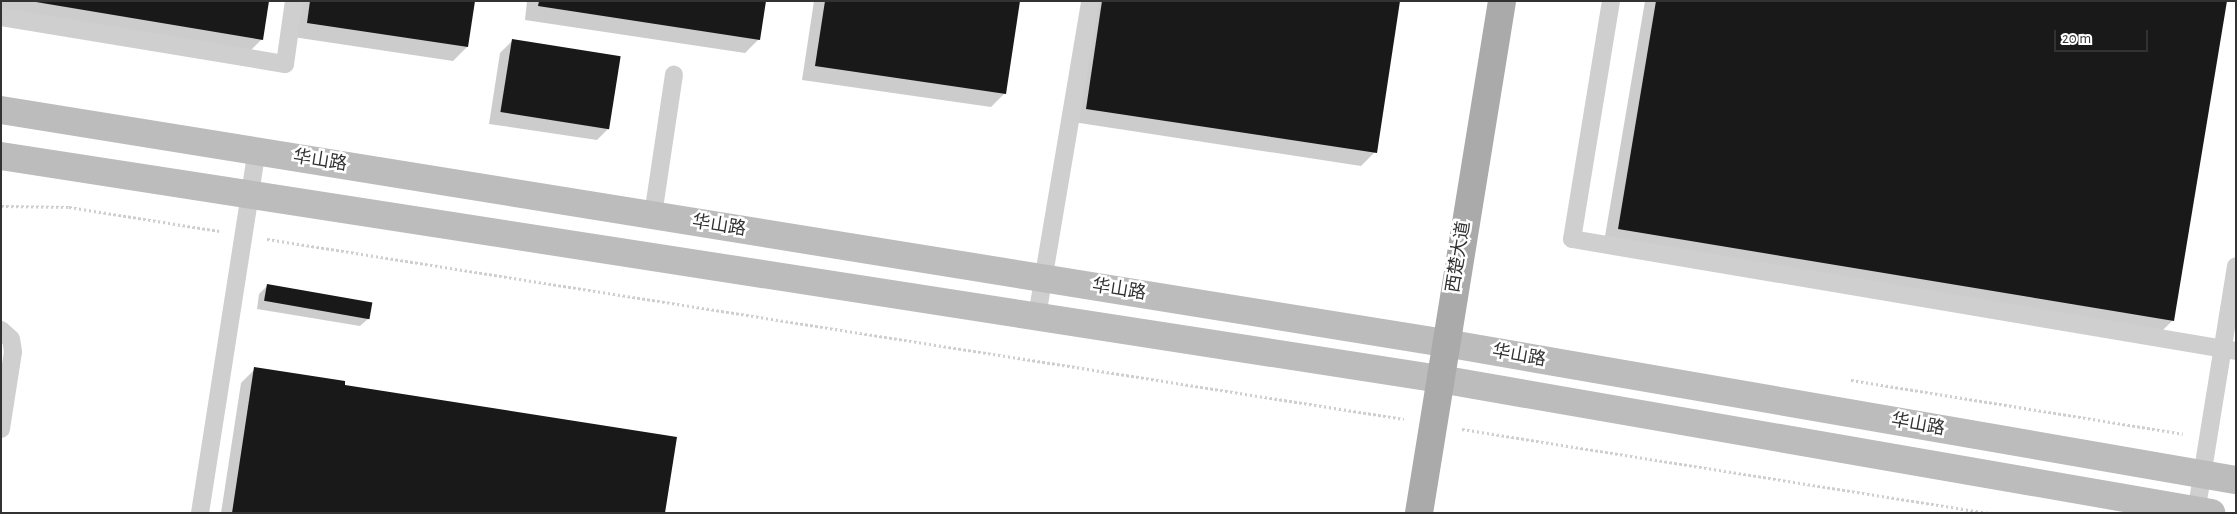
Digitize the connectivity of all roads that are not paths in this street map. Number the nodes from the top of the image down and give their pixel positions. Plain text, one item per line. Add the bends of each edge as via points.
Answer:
1 (294, 1) edge
2 (1090, 1) edge
3 (1502, 1) edge
4 (1611, 1) edge
5 (1, 17) edge
6 (674, 75) dead end
7 (1, 110) edge
8 (257, 151) junction
9 (1, 156) edge
10 (250, 194) junction
11 (653, 215) junction
12 (2236, 266) edge
13 (1044, 278) junction
14 (1037, 316) junction
15 (1, 330) edge
16 (1445, 343) junction
17 (2230, 350) edge
18 (1440, 379) junction
19 (1, 429) edge
20 (2202, 474) junction
21 (2236, 480) edge
22 (2201, 512) edge
23 (200, 513) edge
24 (1419, 513) edge

1 - 5 lane via 285,64
2 - 13 lane
3 - 16 main road, 西楚大道
4 - 17 lane via 1572,239
6 - 11 lane
7 - 8 street, 华山路
8 - 10 lane
8 - 11 street, 华山路
9 - 10 street, 华山路
10 - 14 street, 华山路
10 - 23 lane
11 - 13 street, 华山路
12 - 17 lane
13 - 14 lane
13 - 16 street, 华山路
14 - 18 street, 华山路
15 - 19 lane via 12,339 13,352
16 - 18 main road, 西楚大道
16 - 20 street, 华山路
17 - 20 lane
18 - 22 street, 华山路
18 - 24 main road, 西楚大道
20 - 21 street, 华山路
20 - 22 lane

